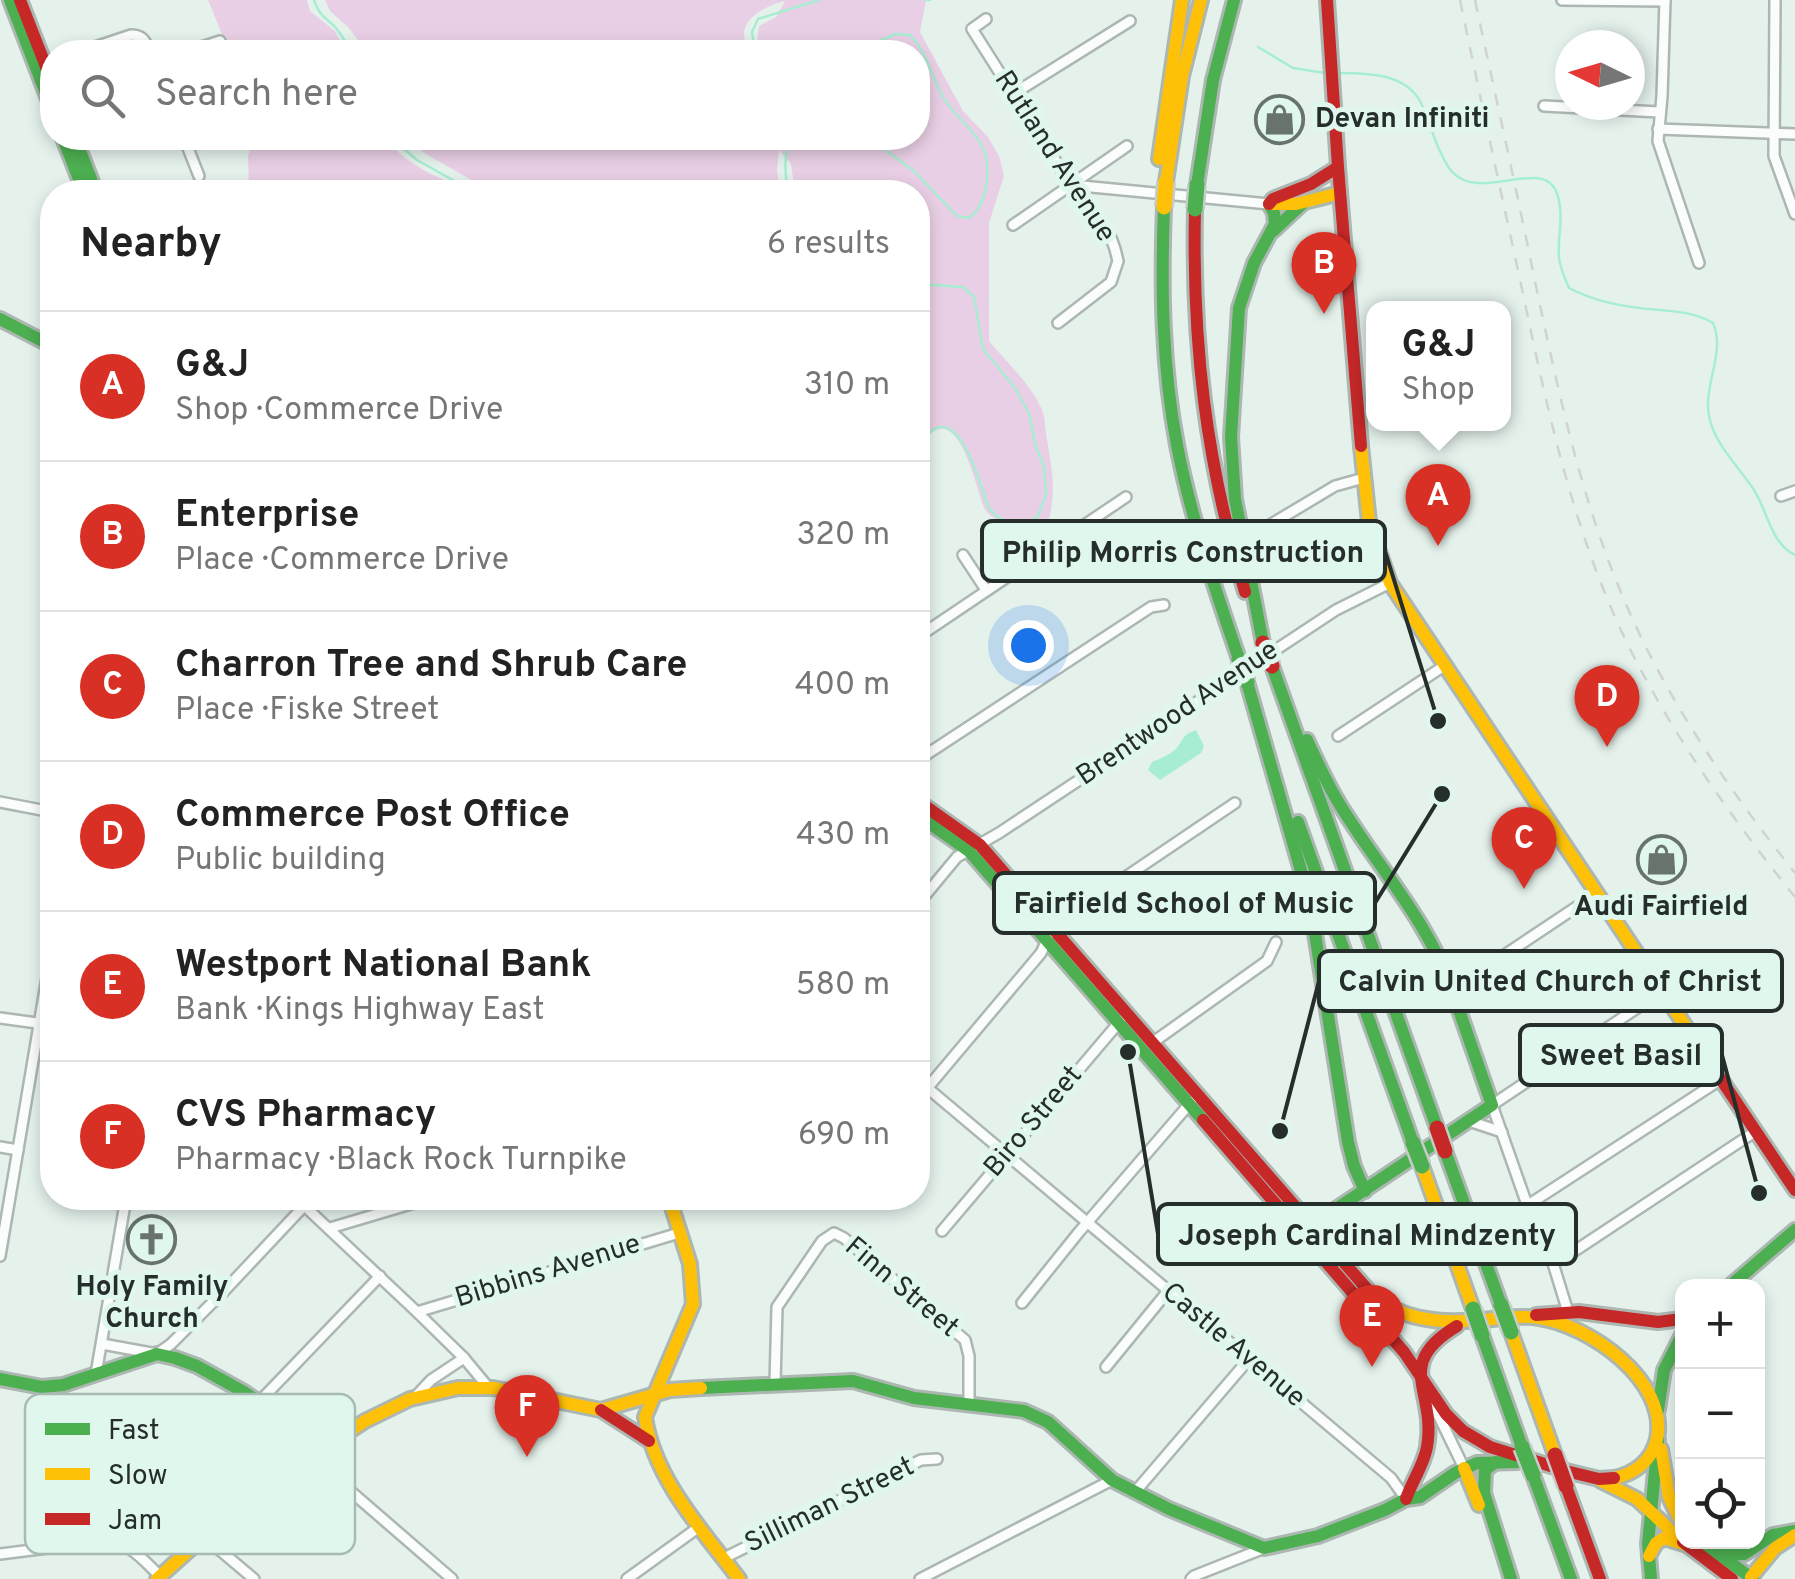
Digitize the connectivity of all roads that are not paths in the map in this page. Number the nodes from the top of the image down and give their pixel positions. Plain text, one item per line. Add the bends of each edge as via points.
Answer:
1 (10, 0) edge
2 (20, 0) edge
3 (1182, 0) edge
4 (1201, 0) edge
5 (1234, 0) edge
6 (1327, 0) edge
7 (1562, 0) edge
8 (1665, 0) edge
9 (1775, 0) edge
10 (986, 18) dead end
11 (1130, 21) dead end
12 (116, 40) edge
13 (145, 40) edge
14 (40, 52) edge
15 (40, 56) edge
16 (1013, 94) junction
17 (1544, 106) dead end
18 (1659, 112) junction
19 (1658, 129) junction
20 (1774, 133) junction
21 (1795, 134) edge
22 (1127, 146) dead end
23 (68, 150) edge
24 (79, 150) edge
25 (189, 150) edge
26 (1338, 167) junction
27 (199, 176) dead end
28 (80, 180) edge
29 (91, 180) edge
30 (1162, 182) junction
31 (1071, 185) junction
32 (1340, 192) junction
33 (1303, 203) junction
34 (1269, 204) junction
35 (1795, 214) edge
36 (1013, 225) dead end
37 (1268, 238) junction
38 (1700, 263) dead end
39 (0, 318) edge
40 (1058, 324) dead end
41 (40, 340) edge
42 (1364, 478) junction
43 (1795, 491) edge
44 (1781, 496) dead end
45 (1126, 497) dead end
46 (1263, 529) dead end
47 (963, 555) dead end
48 (1390, 583) junction
49 (986, 590) junction
50 (1164, 605) dead end
51 (930, 629) edge
52 (1263, 643) junction
53 (1272, 666) junction
54 (1444, 666) junction
55 (1248, 682) junction
56 (1338, 736) dead end
57 (930, 752) edge
58 (0, 802) edge
59 (1235, 803) dead end
60 (930, 808) edge
61 (40, 810) edge
62 (930, 821) edge
63 (974, 848) junction
64 (930, 890) edge
65 (1596, 894) junction
66 (1050, 936) junction
67 (1276, 942) dead end
68 (1452, 990) junction
69 (1661, 992) junction
70 (0, 1018) edge
71 (1122, 1018) junction
72 (40, 1023) joint
73 (1147, 1047) junction
74 (1720, 1080) junction
75 (930, 1083) edge
76 (930, 1091) edge
77 (1193, 1100) junction
78 (1492, 1105) junction
79 (1470, 1121) junction
80 (1756, 1130) junction
81 (1502, 1132) junction
82 (0, 1147) edge
83 (18, 1150) junction
84 (1006, 1155) junction
85 (1795, 1190) edge
86 (1365, 1191) junction
87 (1528, 1205) junction
88 (124, 1210) edge
89 (301, 1210) edge
90 (310, 1210) edge
91 (391, 1210) edge
92 (672, 1210) edge
93 (1087, 1223) junction
94 (330, 1228) junction
95 (1306, 1229) junction
96 (1795, 1230) edge
97 (942, 1231) dead end
98 (679, 1233) junction
99 (0, 1256) edge
100 (1552, 1260) junction
101 (380, 1276) junction
102 (1738, 1279) edge
103 (1168, 1291) junction
104 (1022, 1304) dead end
105 (417, 1312) junction
106 (1568, 1312) junction
107 (1470, 1316) junction
108 (1525, 1317) junction
109 (1675, 1319) edge
110 (102, 1344) junction
111 (1675, 1345) edge
112 (157, 1354) junction
113 (464, 1358) junction
114 (1249, 1359) junction
115 (1106, 1367) dead end
116 (96, 1374) junction
117 (1420, 1374) junction
118 (0, 1379) edge
119 (774, 1384) junction
120 (488, 1387) junction
121 (245, 1394) edge
122 (267, 1394) edge
123 (654, 1394) junction
124 (416, 1396) junction
125 (969, 1403) junction
126 (602, 1410) junction
127 (355, 1430) edge
128 (1658, 1430) junction
129 (649, 1442) junction
130 (937, 1459) dead end
131 (1501, 1460) junction
132 (1551, 1460) junction
133 (1464, 1468) junction
134 (1595, 1478) junction
135 (1112, 1480) junction
136 (1135, 1492) junction
137 (1474, 1492) junction
138 (1426, 1494) junction
139 (355, 1495) edge
140 (1406, 1498) junction
141 (1652, 1510) junction
142 (1675, 1513) edge
143 (699, 1527) junction
144 (1675, 1530) edge
145 (1795, 1533) edge
146 (1675, 1540) edge
147 (1264, 1548) junction
148 (1697, 1549) edge
149 (1707, 1549) edge
150 (25, 1551) edge
151 (0, 1554) edge
152 (138, 1554) edge
153 (184, 1554) edge
154 (224, 1554) edge
155 (1720, 1554) junction
156 (724, 1558) junction
157 (1648, 1560) junction
158 (159, 1578) edge
159 (1752, 1578) edge
160 (254, 1579) edge
161 (452, 1579) edge
162 (627, 1579) edge
163 (740, 1579) edge
164 (920, 1579) edge
165 (1191, 1579) edge
166 (1510, 1579) edge
167 (1571, 1579) edge
168 (1600, 1579) edge
169 (1650, 1579) edge
170 (1732, 1579) edge

1 - 15 main road
2 - 14 main road
3 - 30 main road via 1160,140
4 - 30 main road
5 - 52 main road, bridge via 1197,186 1193,307 1206,436 1227,532
6 - 26 main road
7 - 8 street
8 - 18 street
9 - 20 street
10 - 16 street, Rutland Avenue via 972,28
11 - 16 street
12 - 13 street
16 - 31 street, Rutland Avenue
17 - 18 street
18 - 19 street
19 - 20 street
19 - 38 street
20 - 21 street
20 - 35 street via 1774,156
22 - 31 street
23 - 28 main road
24 - 29 main road
25 - 27 street
26 - 32 main road
26 - 34 main road
30 - 55 main road, bridge via 1166,372 1182,471
31 - 34 street
31 - 36 street
31 - 40 street, Rutland Avenue via 1111,238 1118,261 1111,282
32 - 33 main road
32 - 42 main road
33 - 34 main road
33 - 37 main road
34 - 37 main road via 1275,218
37 - 52 main road via 1239,308 1231,436 1237,514
39 - 41 main road
42 - 46 street via 1336,486
42 - 48 main road
43 - 44 street
45 - 49 street
47 - 49 street
48 - 54 main road
48 - 63 street, Brentwood Avenue via 1340,607
49 - 51 street
50 - 57 street
52 - 53 main road, bridge
53 - 68 main road via 1335,797 1432,940
53 - 132 main road, bridge
54 - 56 street
54 - 65 main road
55 - 86 main road via 1310,902 1348,1142
55 - 107 main road, bridge
58 - 61 street
59 - 66 street via 1059,922
60 - 63 main road
62 - 63 main road
63 - 64 street, Brentwood Avenue via 958,856
63 - 66 main road
65 - 68 street
65 - 69 main road
66 - 71 main road
66 - 75 street
67 - 73 street via 1267,960
68 - 78 main road
69 - 74 main road
69 - 78 street
70 - 72 street
71 - 73 main road
71 - 84 street, Biro Street
72 - 83 street
73 - 77 main road
74 - 80 main road
74 - 87 street
76 - 84 street, Castle Avenue
77 - 93 street
77 - 95 main road
78 - 79 main road
78 - 81 street
79 - 81 street
79 - 86 main road
80 - 85 main road
80 - 100 street
81 - 87 street
82 - 83 street
83 - 99 street
84 - 93 street, Castle Avenue
84 - 97 street, Biro Street
86 - 95 main road
87 - 100 street
88 - 110 street
89 - 112 street
90 - 94 street
91 - 94 street
92 - 98 main road
93 - 103 street, Castle Avenue
93 - 104 street
94 - 101 street
95 - 107 main road via 1387,1306 1426,1321
95 - 117 main road
96 - 102 main road
98 - 105 street, Bibbins Avenue
98 - 123 main road via 693,1304
100 - 106 street
101 - 105 street
101 - 122 street
103 - 114 street, Castle Avenue
103 - 115 street
105 - 113 street
106 - 108 main road
106 - 109 main road
107 - 108 main road
107 - 117 main road via 1428,1345
107 - 167 main road, bridge
108 - 128 main road via 1558,1322 1636,1372 1654,1401
110 - 112 street
110 - 116 street
111 - 128 main road via 1659,1386
112 - 116 main road
112 - 121 main road via 186,1360
113 - 120 street
113 - 124 street
114 - 136 street
114 - 140 street, Castle Avenue via 1391,1478
116 - 118 main road via 63,1385
117 - 132 main road via 1466,1434
117 - 133 street
117 - 140 main road via 1428,1444
119 - 123 main road
119 - 125 main road via 853,1381 914,1398
119 - 125 street, Finn Street via 777,1306 822,1241 834,1234 964,1340
120 - 124 main road
120 - 126 main road
123 - 126 main road
123 - 129 main road via 645,1417
124 - 127 main road
125 - 135 main road via 1024,1411 1048,1422
126 - 129 main road
128 - 134 main road via 1648,1460 1629,1474
128 - 141 main road
128 - 142 main road
129 - 143 main road
130 - 156 street, Silliman Street via 922,1460
131 - 132 main road
131 - 133 main road
131 - 166 main road via 1485,1470 1482,1485
132 - 134 main road
132 - 168 main road, bridge
133 - 137 main road
133 - 138 main road
134 - 141 main road
135 - 136 main road
135 - 164 street
136 - 147 main road
137 - 138 main road via 1453,1485
137 - 166 main road
138 - 140 main road
139 - 161 street
140 - 147 main road via 1318,1536
141 - 144 main road
141 - 157 main road
143 - 156 main road
143 - 162 street
145 - 155 main road via 1770,1534 1747,1553
145 - 159 main road via 1776,1544
146 - 157 main road via 1654,1544
147 - 165 street
148 - 170 main road
149 - 155 main road
150 - 151 street
152 - 158 street
153 - 158 main road
154 - 160 street
155 - 159 main road
156 - 163 main road
157 - 169 main road

